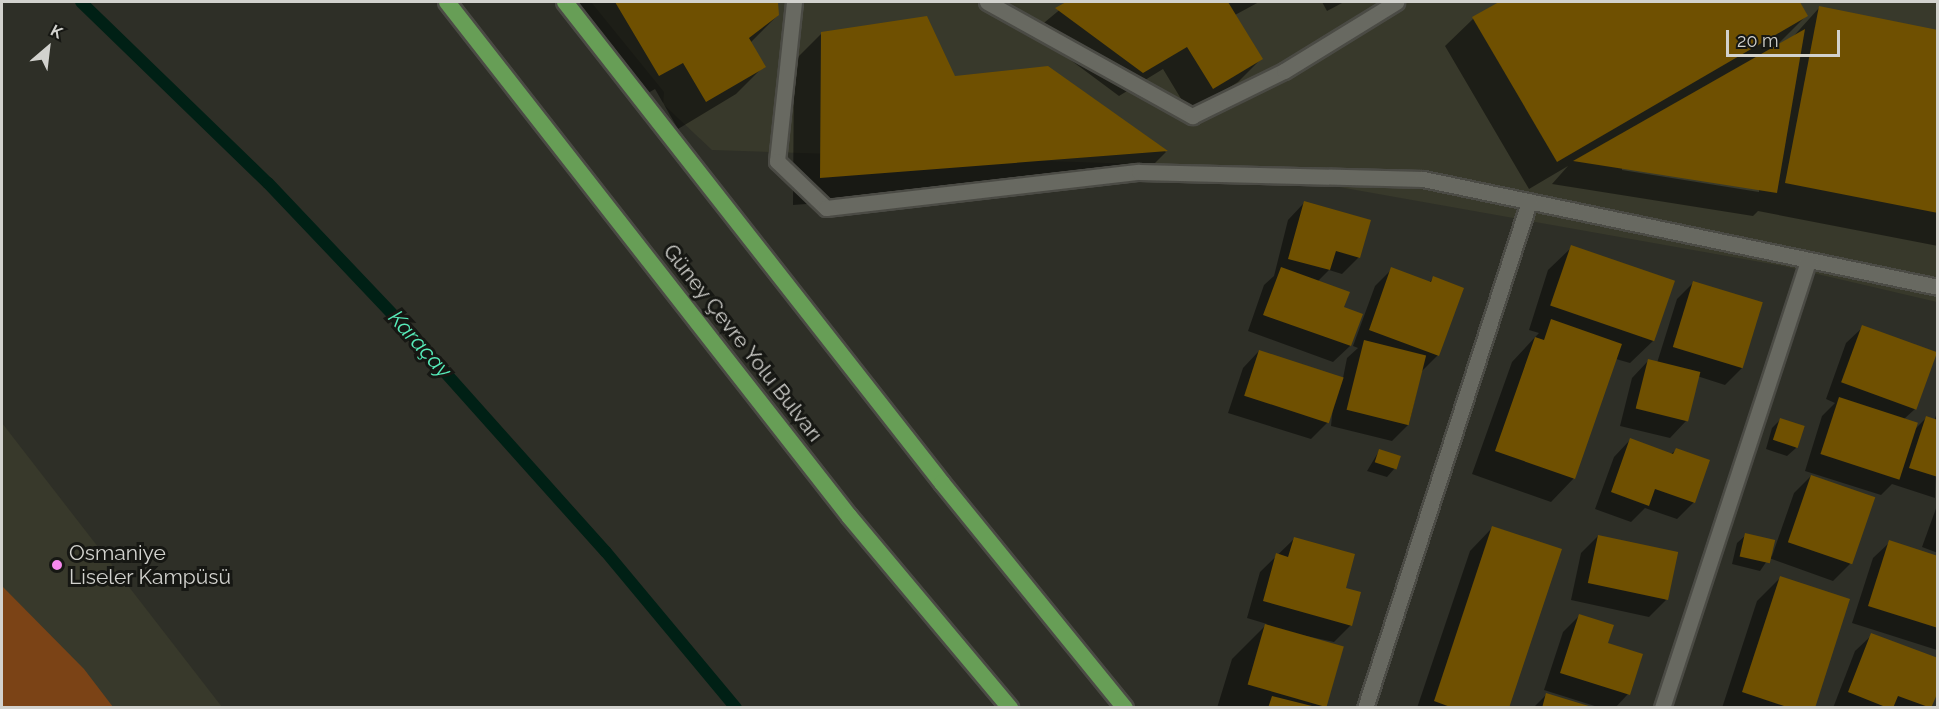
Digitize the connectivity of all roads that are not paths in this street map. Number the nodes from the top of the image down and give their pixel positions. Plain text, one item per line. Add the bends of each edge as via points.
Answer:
1 (447, 2) edge
2 (564, 2) edge
3 (794, 2) edge
4 (987, 2) edge
5 (1396, 2) edge
6 (1529, 202) junction
7 (1808, 260) junction
8 (1938, 287) edge
9 (1010, 708) edge
10 (1125, 708) edge
11 (1365, 708) edge
12 (1662, 708) edge

1 - 9 highway, Güney Çevre Yolu Bulvarı via 849,516
2 - 10 highway via 942,483
3 - 6 street via 777,161 826,208 1139,172 1423,179
4 - 5 street via 1192,116 1284,71
6 - 7 street
6 - 11 street
7 - 8 street
7 - 12 street

